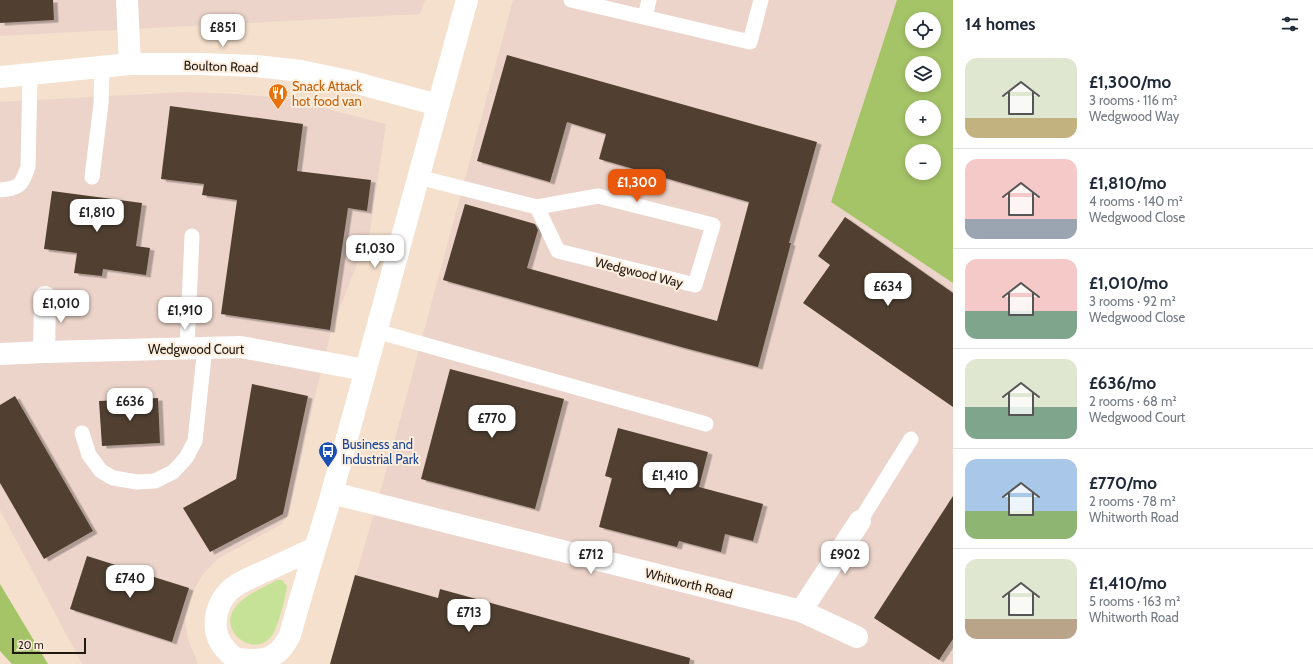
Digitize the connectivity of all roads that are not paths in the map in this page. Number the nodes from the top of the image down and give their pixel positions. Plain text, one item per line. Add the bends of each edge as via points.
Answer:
1 (127, 0) edge
2 (467, 0) edge
3 (571, 0) edge
4 (650, 0) edge
5 (761, 0) edge
6 (645, 17) junction
7 (130, 64) junction
8 (102, 67) junction
9 (30, 74) junction
10 (0, 77) edge
11 (438, 105) junction
12 (92, 177) dead end
13 (418, 178) junction
14 (0, 190) edge
15 (537, 207) junction
16 (192, 236) dead end
17 (45, 297) dead end
18 (376, 331) junction
19 (196, 348) junction
20 (44, 352) junction
21 (0, 354) edge
22 (366, 370) junction
23 (706, 424) dead end
24 (82, 433) dead end
25 (911, 439) dead end
26 (332, 492) junction
27 (860, 521) joint
28 (316, 548) junction
29 (801, 611) junction
30 (857, 637) dead end

1 - 7 street
2 - 11 street
3 - 6 lane
4 - 6 lane
5 - 6 lane via 750,42
7 - 8 street, Boulton Road
7 - 11 street, Boulton Road via 256,66 300,71
8 - 9 street, Boulton Road
8 - 12 lane via 101,104
9 - 10 street, Boulton Road
9 - 14 lane via 28,167 23,182 15,188
11 - 13 street
13 - 15 lane, Wedgwood Way
13 - 18 street
15 - 15 lane, Wedgwood Way via 598,196 713,225 695,285 558,251
16 - 19 lane
17 - 20 street
18 - 22 street
18 - 23 lane
19 - 20 street, Wedgwood Court
19 - 22 street, Wedgwood Court via 241,347
19 - 24 lane via 195,441 186,458 173,472 155,480 137,482 113,478 101,471 89,455
20 - 21 street, Wedgwood Court
22 - 26 street
25 - 27 lane
26 - 28 street
26 - 29 street, Whitworth Road
27 - 29 street
28 - 28 street via 290,635 284,645 276,654 258,660 234,657 224,648 216,635 215,622 217,611 229,590
29 - 30 street, Whitworth Road

